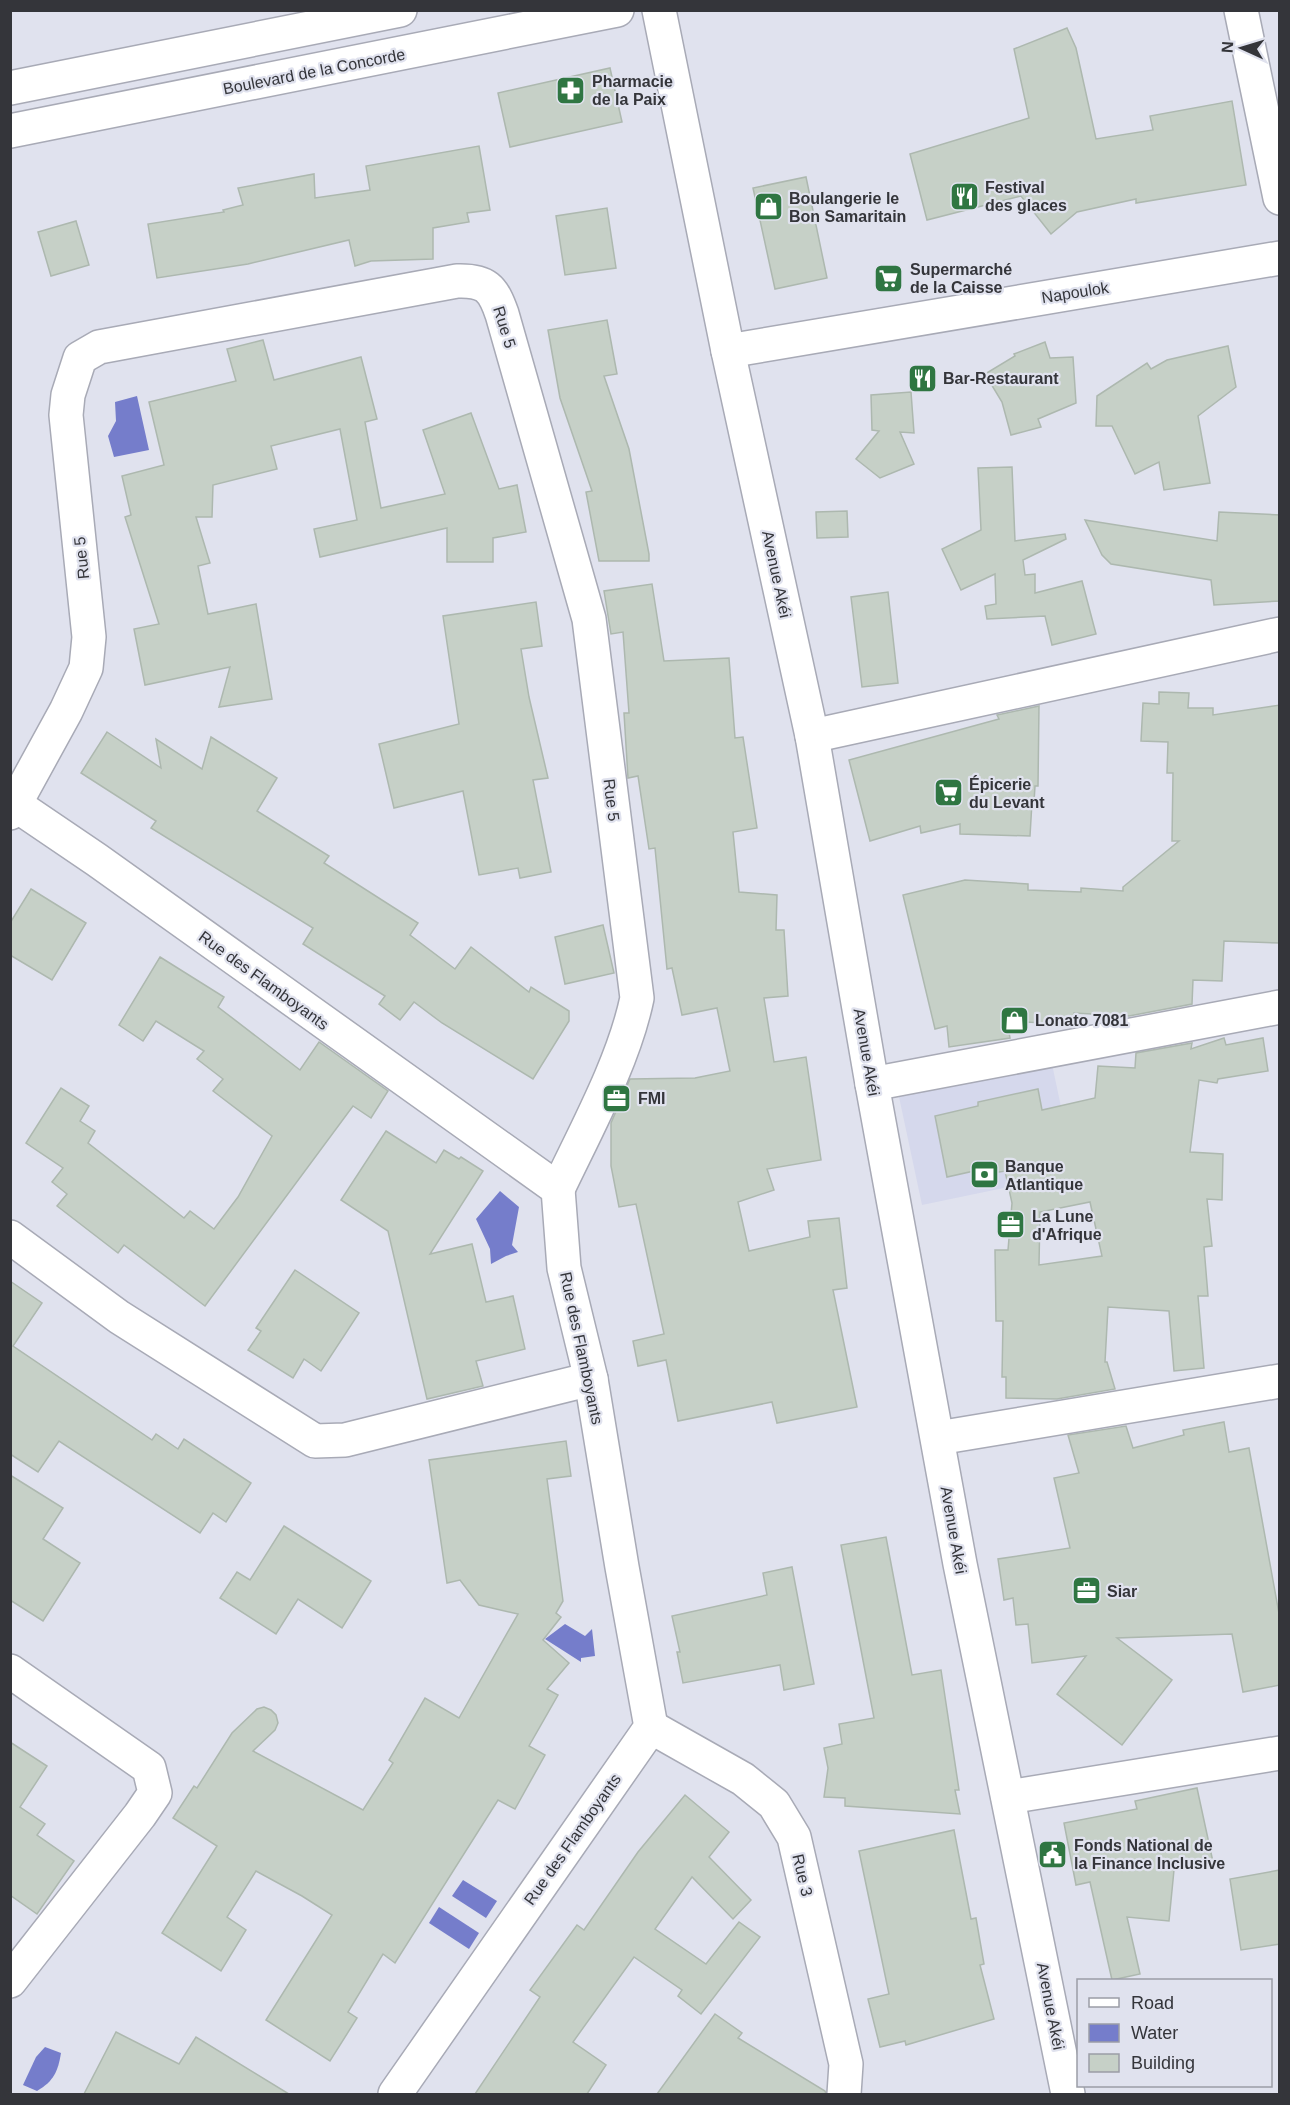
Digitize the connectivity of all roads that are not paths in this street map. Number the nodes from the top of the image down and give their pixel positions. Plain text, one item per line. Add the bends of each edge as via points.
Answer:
1 (400, 10) edge
2 (616, 10) edge
3 (659, 10) edge
4 (1241, 10) edge
5 (10, 88) edge
6 (10, 131) edge
7 (1280, 198) edge
8 (1280, 258) edge
9 (728, 351) junction
10 (1280, 634) edge
11 (812, 736) junction
12 (12, 806) edge
13 (1280, 1007) edge
14 (872, 1084) junction
15 (558, 1189) junction
16 (10, 1237) edge
17 (591, 1379) junction
18 (1280, 1381) edge
19 (938, 1438) junction
20 (10, 1671) edge
21 (651, 1726) junction
22 (1280, 1753) edge
23 (1008, 1797) junction
24 (10, 1981) edge
25 (395, 2094) edge
26 (844, 2094) edge
27 (1068, 2094) edge

1 - 5 street
2 - 6 street, Boulevard de la Concorde
3 - 9 street, Avenue Akéi
4 - 7 street
8 - 9 street, Napoulok
9 - 11 street, Avenue Akéi
10 - 11 street
11 - 14 street, Avenue Akéi
12 - 15 street, Rue des Flamboyants
12 - 15 street, Rue 5 via 86,668 89,637 66,415 80,358 99,347 457,281 484,284 496,297 502,314 589,619 637,998 632,1026
13 - 14 street
14 - 19 street, Avenue Akéi
15 - 17 street, Rue des Flamboyants via 564,1268
16 - 17 street via 119,1317 315,1441 345,1440
17 - 21 street, Rue des Flamboyants
18 - 19 street
19 - 23 street, Avenue Akéi
20 - 24 street via 149,1768 155,1792
21 - 25 street, Rue des Flamboyants
21 - 26 street, Rue 3 via 759,1791 774,1804 795,1837 846,2064
22 - 23 street
23 - 27 street, Avenue Akéi

